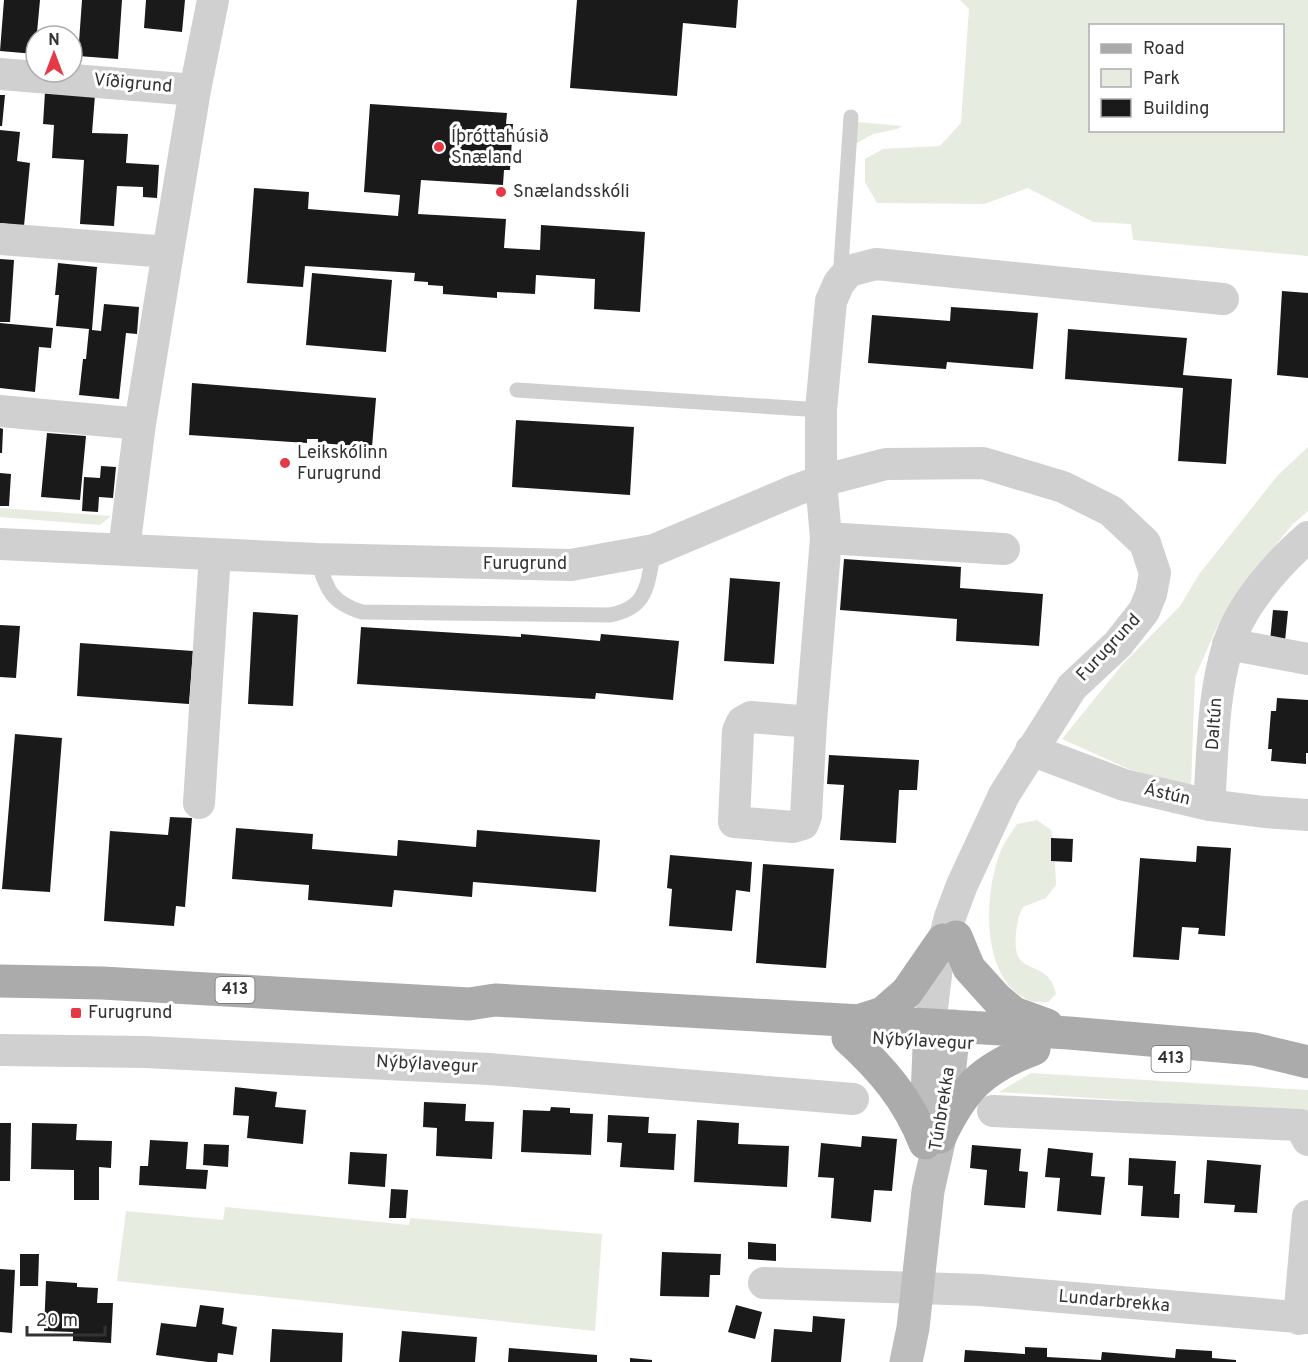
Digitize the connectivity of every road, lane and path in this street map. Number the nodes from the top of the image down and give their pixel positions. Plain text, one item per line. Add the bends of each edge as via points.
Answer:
1 (213, 0) edge
2 (0, 74) edge
3 (195, 90) junction
4 (851, 117) dead end
5 (0, 239) edge
6 (168, 252) junction
7 (839, 283) junction
8 (1222, 299) dead end
9 (517, 390) dead end
10 (821, 410) junction
11 (0, 411) edge
12 (140, 424) junction
13 (820, 481) junction
14 (1308, 537) edge
15 (826, 538) junction
16 (0, 544) edge
17 (124, 549) junction
18 (1004, 549) dead end
19 (654, 550) junction
20 (215, 554) junction
21 (316, 559) junction
22 (1228, 644) junction
23 (1308, 659) edge
24 (811, 722) dead end
25 (1031, 750) junction
26 (199, 803) dead end
27 (1209, 805) junction
28 (1308, 815) edge
29 (950, 939) junction
30 (0, 981) edge
31 (854, 1029) junction
32 (1069, 1033) junction
33 (942, 1034) junction
34 (1034, 1049) junction
35 (0, 1050) edge
36 (853, 1099) dead end
37 (993, 1111) dead end
38 (932, 1140) junction
39 (1308, 1140) edge
40 (1308, 1216) edge
41 (764, 1283) dead end
42 (919, 1287) junction
43 (1303, 1319) edge
44 (906, 1362) edge

1 - 3 street, Víðigrund
2 - 3 street, Víðigrund
3 - 6 street, Víðigrund
4 - 7 lane
5 - 6 street
6 - 12 street, Víðigrund
7 - 8 street via 849,271 876,264
7 - 10 street via 831,300
9 - 10 lane
10 - 13 street
11 - 12 street
12 - 17 street, Víðigrund
13 - 15 street
13 - 19 street, Furugrund
13 - 25 street, Furugrund via 886,464 983,463 1062,487 1112,512 1145,543 1155,573 1144,611 1118,644 1072,687
14 - 22 street, Daltún via 1249,603
15 - 18 street
15 - 24 street
16 - 17 street, Furugrund
17 - 20 street, Furugrund
19 - 21 street, Furugrund via 571,565
19 - 21 lane via 646,591 639,602 624,612 609,615 362,612 333,598
20 - 21 street, Furugrund
20 - 26 street
22 - 23 street
22 - 27 street, Daltún via 1217,691
25 - 27 street, Ástún via 1124,785
25 - 29 street, Furugrund via 1004,795 962,885
27 - 28 street, Ástún
29 - 31 main road via 907,992 883,1013
29 - 32 main road via 969,968 1014,1013
29 - 33 street, Furugrund
30 - 31 main road, Nýbýlavegur / 413 via 469,1004 495,1000
31 - 33 main road, Nýbýlavegur / 413
31 - 38 main road via 917,1124
32 - 33 main road, Nýbýlavegur / 413
32 - 34 main road, Nýbýlavegur / 413 via 1254,1049 1308,1062 1256,1065
33 - 34 main road, Nýbýlavegur / 413
33 - 38 street, Túnbrekka
34 - 38 main road via 1013,1057 973,1083
35 - 36 street, Nýbýlavegur via 145,1052 489,1069
37 - 39 street via 1300,1125
38 - 42 street, Túnbrekka
40 - 43 street
41 - 42 street
42 - 43 street, Lundarbrekka
42 - 44 street, Túnbrekka

